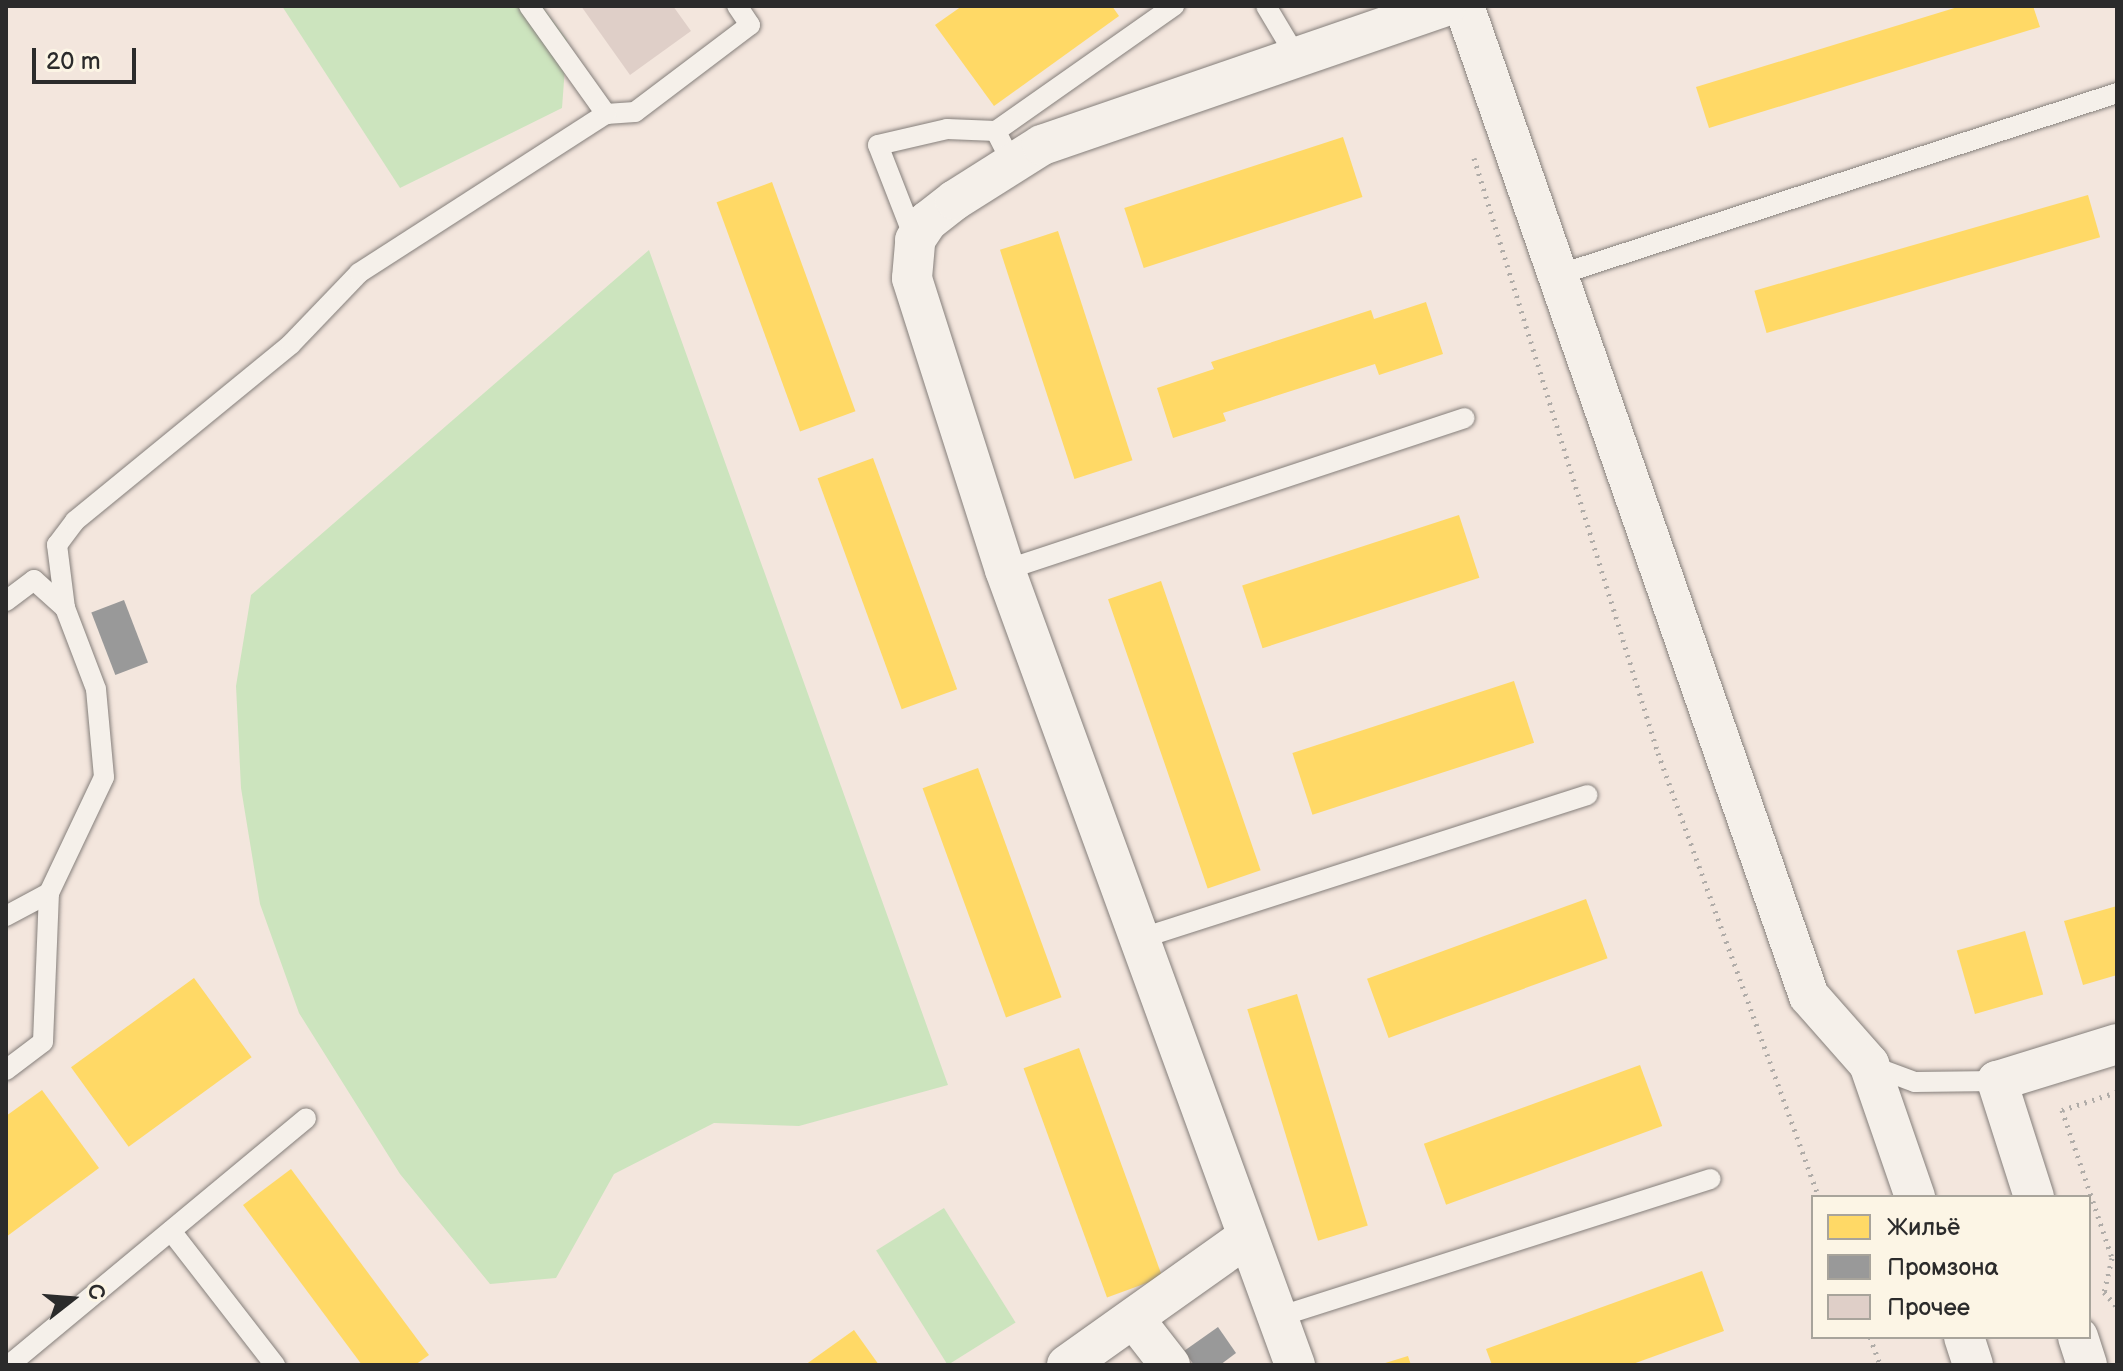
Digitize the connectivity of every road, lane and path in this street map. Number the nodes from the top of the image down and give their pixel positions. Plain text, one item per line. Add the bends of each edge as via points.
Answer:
1 (529, 6) edge
2 (737, 6) edge
3 (1174, 6) edge
4 (1266, 6) edge
5 (1446, 6) edge
6 (1464, 6) edge
7 (1297, 58) junction
8 (2117, 93) edge
9 (606, 114) junction
10 (1004, 147) junction
11 (1472, 151) dead end
12 (915, 240) junction
13 (1558, 275) junction
14 (1465, 418) dead end
15 (1005, 570) junction
16 (6, 601) edge
17 (65, 608) junction
18 (1587, 795) dead end
19 (49, 893) junction
20 (6, 916) edge
21 (1139, 939) junction
22 (2117, 1044) edge
23 (1869, 1064) junction
24 (6, 1070) edge
25 (1997, 1081) junction
26 (2117, 1092) edge
27 (306, 1118) dead end
28 (1711, 1179) dead end
29 (1818, 1195) edge
30 (1914, 1195) edge
31 (2033, 1195) edge
32 (2091, 1195) edge
33 (2091, 1196) edge
34 (171, 1231) junction
35 (1246, 1238) junction
36 (2117, 1307) edge
37 (1278, 1317) junction
38 (1135, 1320) junction
39 (1871, 1339) edge
40 (1965, 1339) edge
41 (2079, 1339) edge
42 (9, 1365) edge
43 (275, 1365) edge
44 (1067, 1365) edge
45 (1170, 1365) edge
46 (1295, 1365) edge
47 (1880, 1365) edge
48 (1973, 1365) edge
49 (2087, 1365) edge

1 - 9 lane
2 - 9 lane via 750,25 635,112
3 - 10 lane
4 - 7 lane
5 - 7 street
6 - 13 street
7 - 10 street via 1042,145
8 - 13 lane
9 - 17 lane via 359,273 291,344 75,521 57,545
10 - 12 street
10 - 12 lane via 947,129 878,145
11 - 29 path via 1658,753
12 - 15 street via 912,278
13 - 23 street via 1809,996
14 - 15 lane
15 - 21 street
16 - 17 lane via 34,580
17 - 19 lane via 96,689 104,777
18 - 21 lane
19 - 20 lane
19 - 24 lane via 43,1042
21 - 35 street
22 - 25 street
23 - 25 lane via 1915,1082
23 - 30 street
25 - 31 street
26 - 32 path via 2062,1110
27 - 34 lane
28 - 37 lane
33 - 36 path via 2112,1258 2104,1292
34 - 42 lane
34 - 43 lane
35 - 37 street
35 - 38 street
37 - 46 street
38 - 44 street
38 - 45 street
39 - 47 path
40 - 48 street
41 - 49 street

